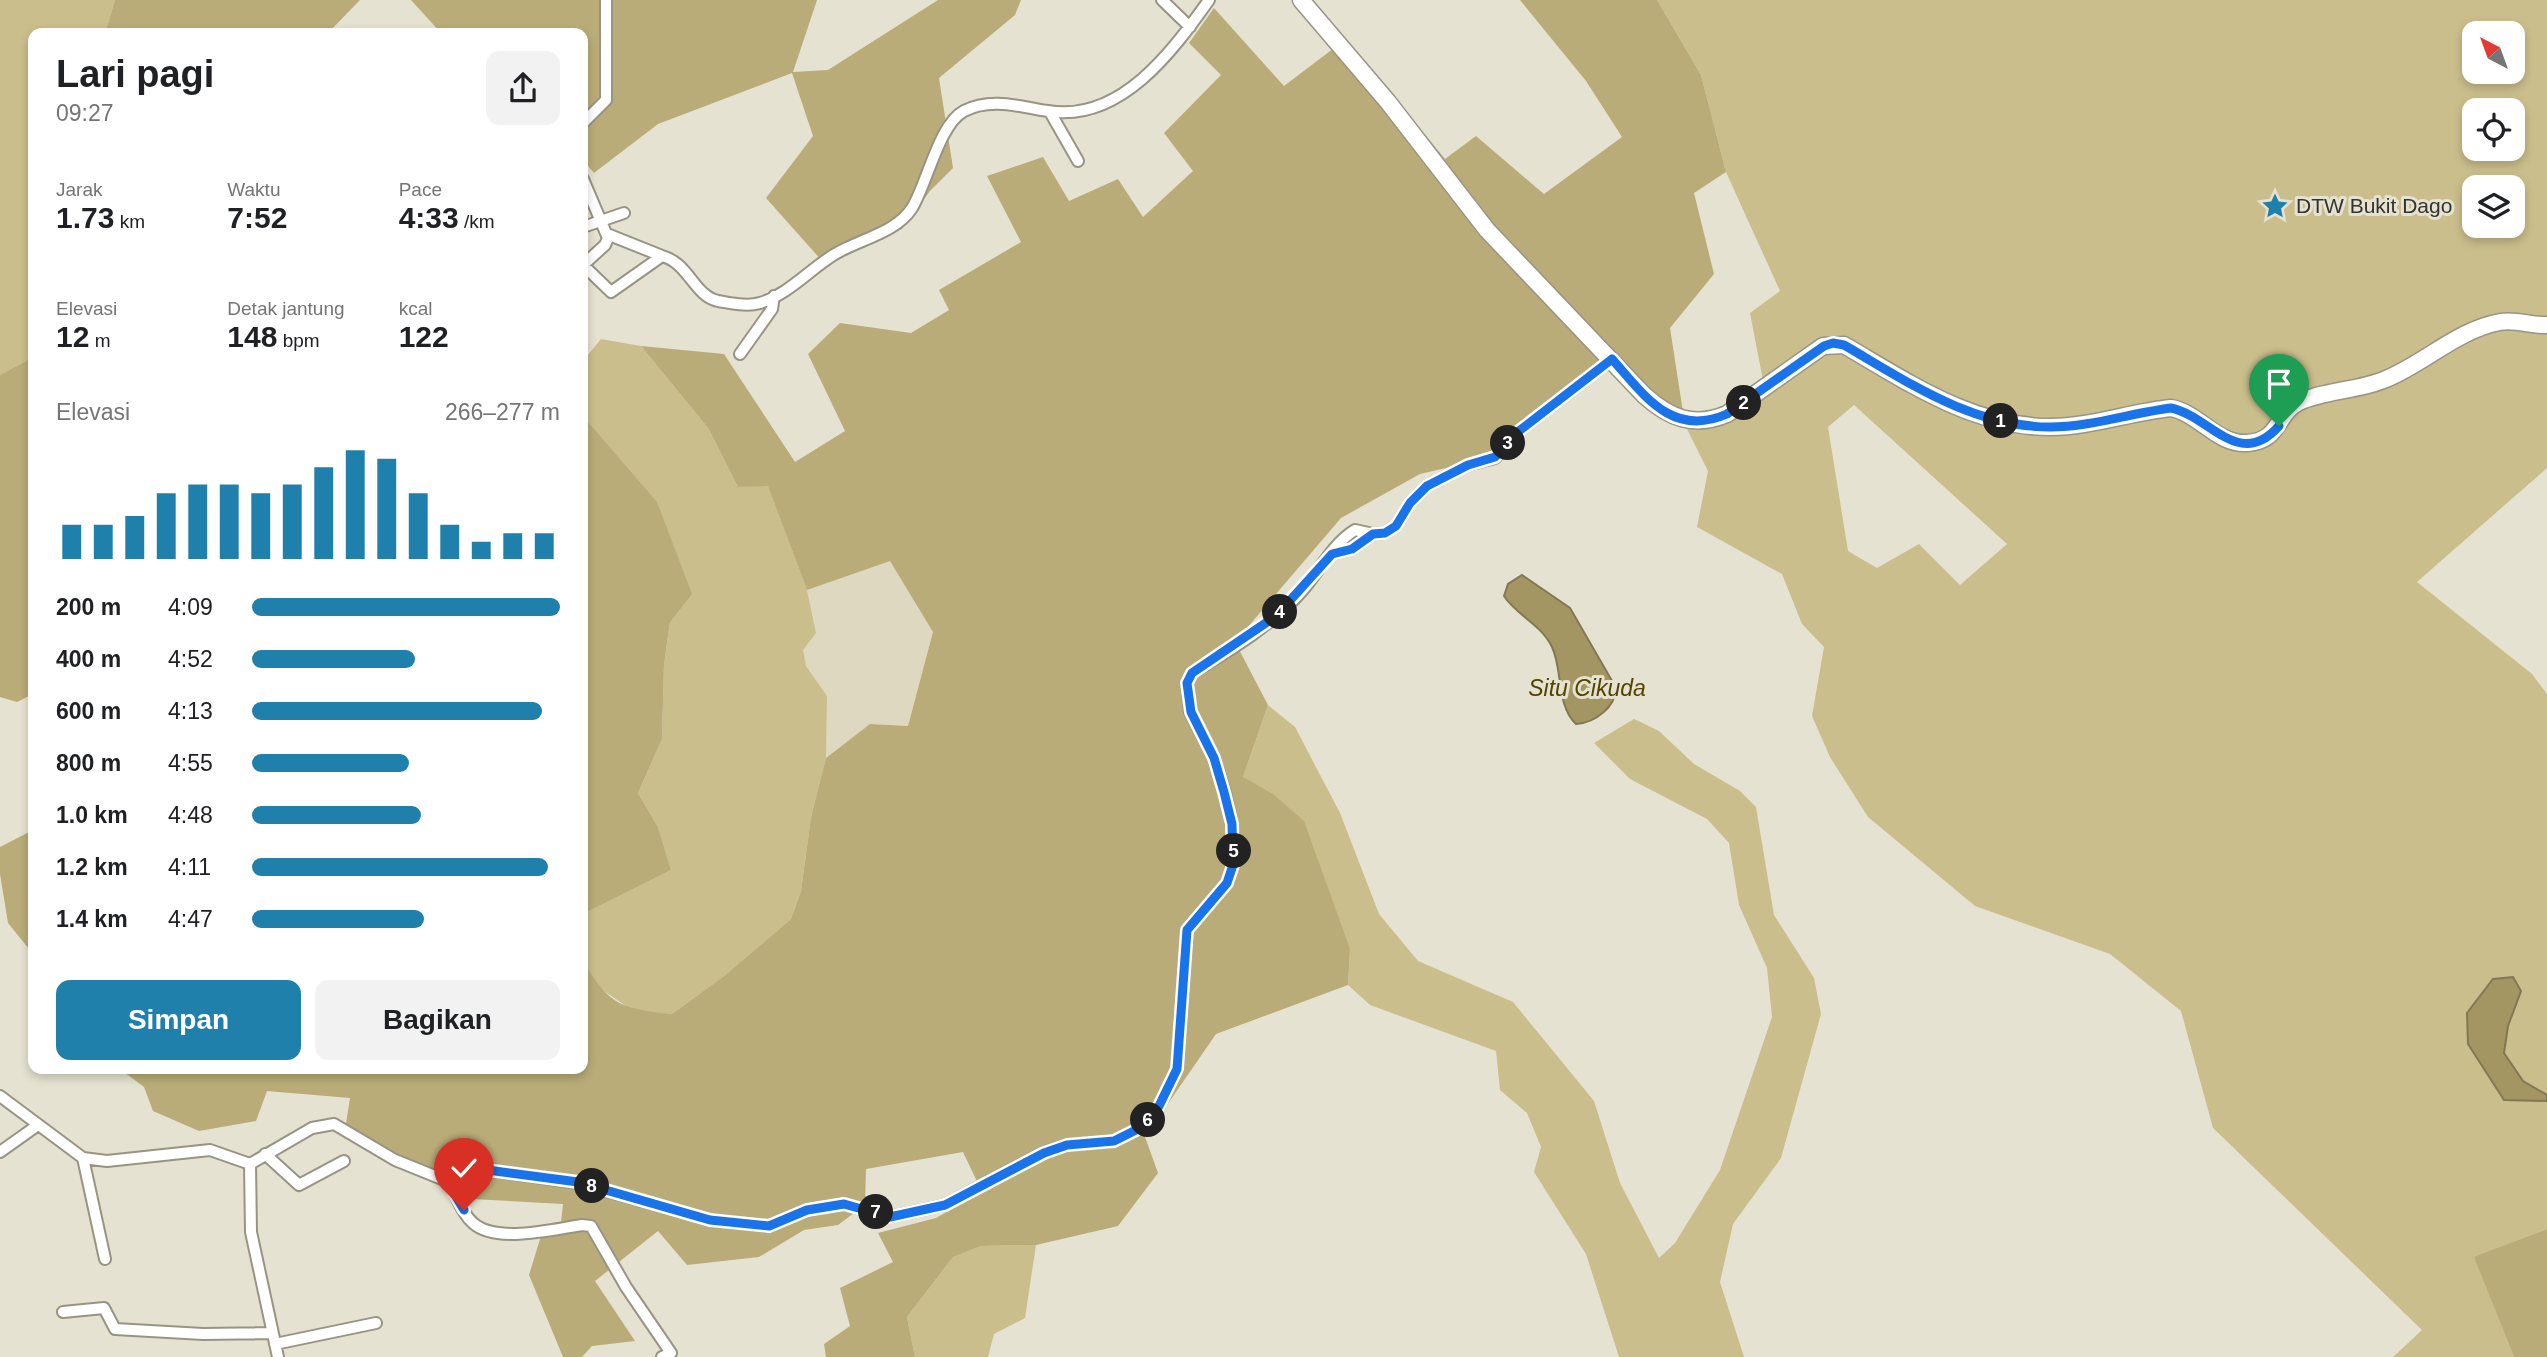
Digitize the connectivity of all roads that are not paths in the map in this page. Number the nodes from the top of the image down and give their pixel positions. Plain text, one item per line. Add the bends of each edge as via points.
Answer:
1 (606, 0) edge
2 (1162, 0) edge
3 (1209, 0) edge
4 (1301, 0) edge
5 (1190, 27) junction
6 (1050, 111) junction
7 (588, 118) edge
8 (1077, 161) dead end
9 (588, 189) edge
10 (624, 213) dead end
11 (602, 221) junction
12 (588, 226) edge
13 (607, 234) junction
14 (662, 256) junction
15 (588, 260) edge
16 (588, 270) edge
17 (774, 296) junction
18 (2547, 325) edge
19 (740, 354) dead end
20 (1612, 359) junction
21 (0, 1096) edge
22 (38, 1125) junction
23 (0, 1152) edge
24 (265, 1154) junction
25 (83, 1158) junction
26 (344, 1161) dead end
27 (250, 1164) junction
28 (447, 1181) junction
29 (105, 1259) dead end
30 (63, 1312) dead end
31 (376, 1323) dead end
32 (273, 1338) junction
33 (278, 1357) edge
34 (662, 1357) edge

1 - 7 street via 606,100
2 - 5 street
3 - 5 street
4 - 20 street via 1388,102 1487,230
5 - 6 street via 1151,71 1105,103 1078,113
6 - 8 street
6 - 17 street via 1005,103 964,111 944,135 904,219 835,254
9 - 11 street
10 - 11 street
11 - 12 street
11 - 13 street
13 - 14 street
13 - 15 street via 605,245
14 - 16 street via 611,292
14 - 17 street via 676,260 714,300 754,305
17 - 19 street via 772,309
18 - 20 street via 2497,323 2437,348 2387,379 2296,403 2272,434 2246,443 2221,436 2171,408 2051,427 1987,418 1938,399 1833,343 1727,414 1695,422 1662,412
20 - 28 street via 1519,431 1495,457 1440,478 1410,503 1396,526 1385,533 1354,530 1342,538 1276,616 1192,673 1187,683 1191,712 1214,758 1232,824 1234,855 1227,883 1187,930 1177,1069 1144,1126 1114,1141 1067,1145 1027,1160 945,1205 890,1217 844,1204 807,1210 769,1226 740,1224 710,1220 578,1182 472,1168
21 - 22 street
22 - 23 street
22 - 25 street
24 - 26 street via 299,1185
24 - 27 street
24 - 28 street via 312,1128 334,1124 395,1160
25 - 27 street via 107,1161 210,1150
25 - 29 street
27 - 32 street via 251,1232
28 - 34 street via 467,1216 480,1228 510,1235 591,1226 671,1353
30 - 32 street via 104,1308 115,1329
31 - 32 street
32 - 33 street

